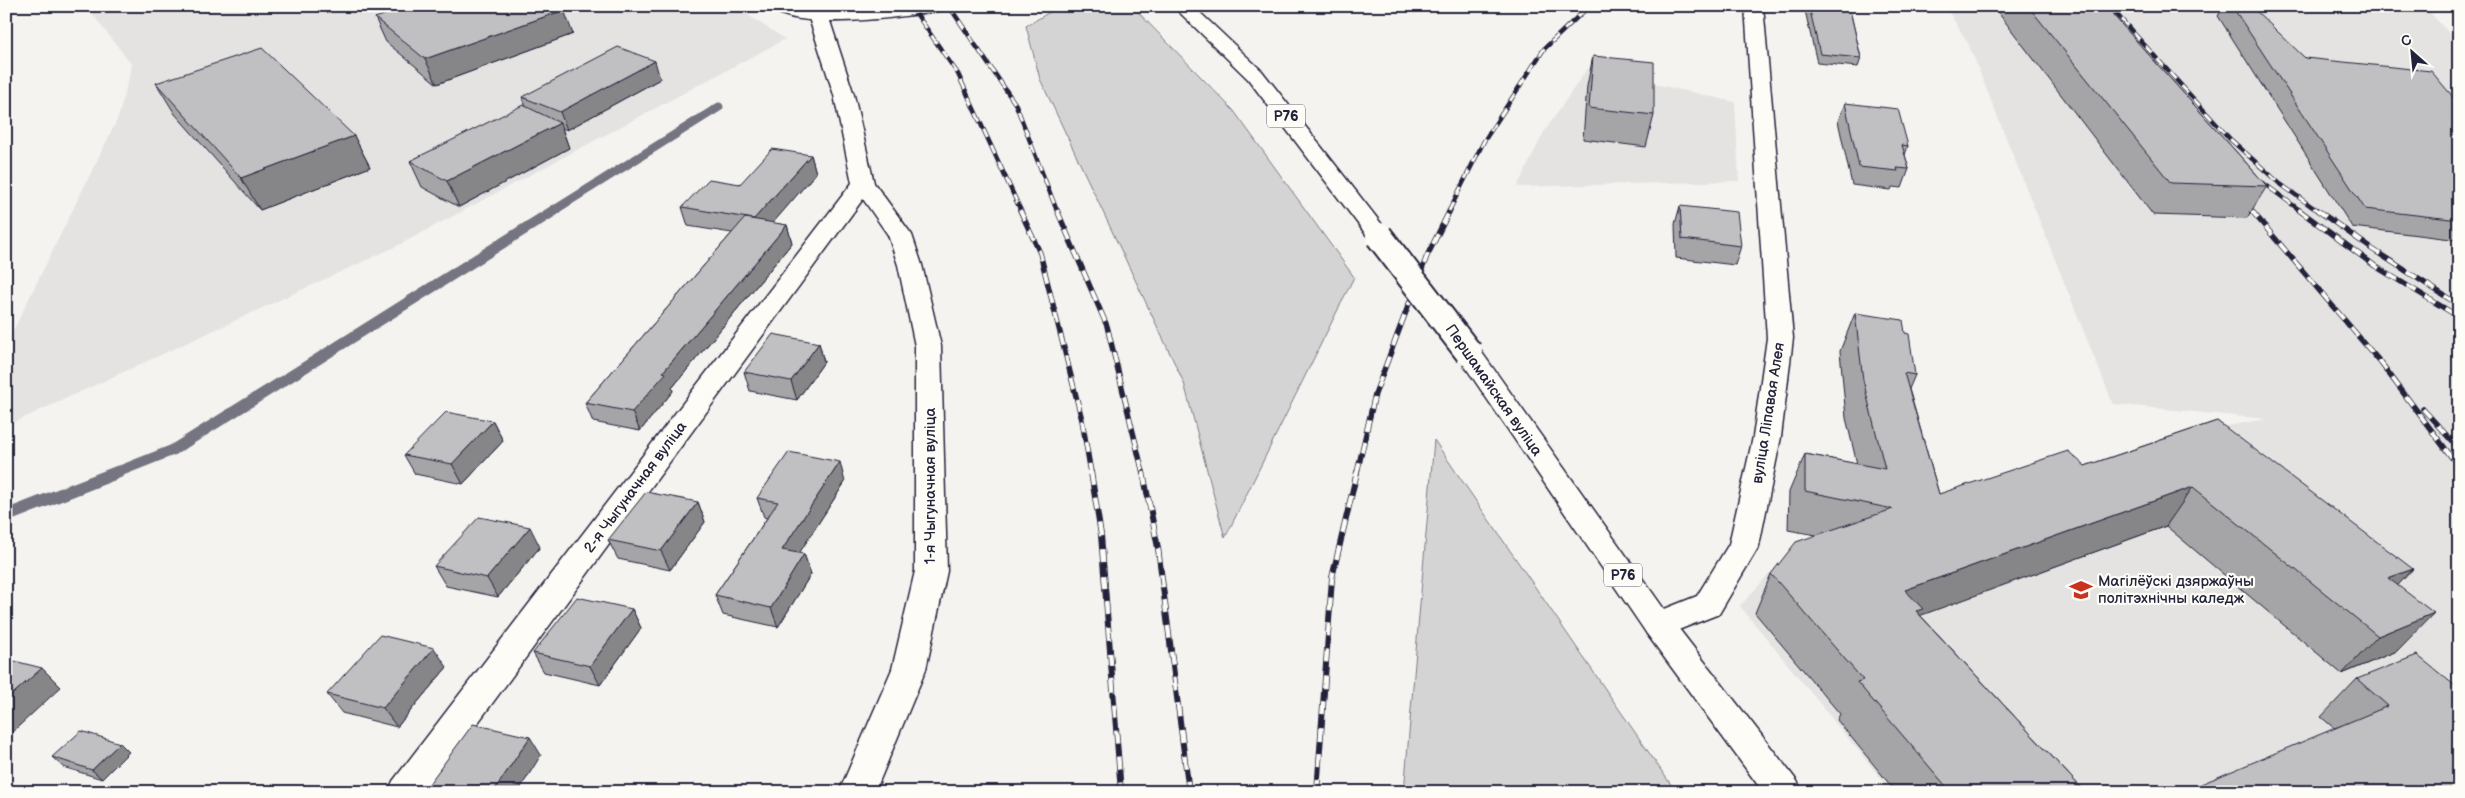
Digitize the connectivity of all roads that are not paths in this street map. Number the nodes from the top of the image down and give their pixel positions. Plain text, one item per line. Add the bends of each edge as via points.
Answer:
1 (779, 6) edge
2 (934, 6) edge
3 (1182, 6) edge
4 (1754, 6) edge
5 (818, 15) junction
6 (863, 183) junction
7 (1658, 625) junction
8 (406, 792) edge
9 (857, 792) edge
10 (1784, 792) edge

1 - 5 street
2 - 5 street via 866,15
3 - 7 street, Першамайская вуліца / Р76, bridge via 1255,75 1469,353
4 - 7 street, вуліца Ліпавая Алея via 1780,338 1767,437 1744,546 1708,605
5 - 6 street via 844,95
6 - 8 street, 2-я Чыгуначная вуліца
6 - 9 street, 1-я Чыгуначная вуліца via 900,235 928,346 931,571 909,669
7 - 10 street, Першамайская вуліца / Р76

